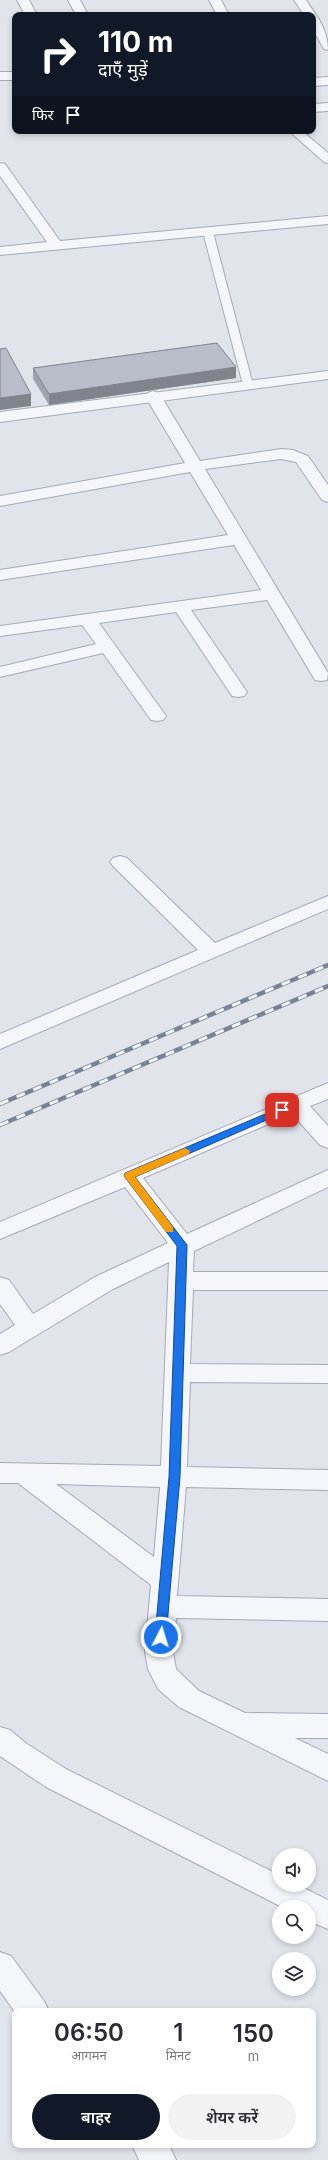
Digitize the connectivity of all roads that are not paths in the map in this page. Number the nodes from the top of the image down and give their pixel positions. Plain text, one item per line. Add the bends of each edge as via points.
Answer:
1 (23, 0) edge
2 (74, 0) edge
3 (215, 0) edge
4 (300, 0) edge
5 (29, 12) edge
6 (80, 12) edge
7 (222, 12) edge
8 (308, 12) edge
9 (316, 25) edge
10 (328, 47) edge
11 (0, 76) edge
12 (12, 76) edge
13 (328, 81) edge
14 (316, 82) edge
15 (328, 107) edge
16 (316, 108) edge
17 (299, 134) edge
18 (328, 159) edge
19 (0, 167) edge
20 (328, 220) edge
21 (208, 232) junction
22 (56, 245) junction
23 (0, 251) edge
24 (328, 375) edge
25 (248, 385) junction
26 (153, 396) junction
27 (0, 417) edge
28 (195, 466) junction
29 (328, 497) edge
30 (0, 501) edge
31 (238, 539) junction
32 (0, 576) edge
33 (271, 594) junction
34 (180, 606) junction
35 (87, 619) junction
36 (0, 631) edge
37 (107, 647) junction
38 (0, 672) edge
39 (321, 676) dead end
40 (238, 692) dead end
41 (157, 716) dead end
42 (120, 862) dead end
43 (328, 902) edge
44 (212, 952) junction
45 (0, 1042) edge
46 (328, 1090) edge
47 (295, 1104) junction
48 (328, 1140) edge
49 (129, 1176) junction
50 (328, 1178) edge
51 (0, 1231) edge
52 (182, 1245) junction
53 (181, 1281) junction
54 (328, 1281) edge
55 (0, 1286) edge
56 (30, 1328) junction
57 (0, 1346) edge
58 (178, 1374) junction
59 (328, 1374) edge
60 (12, 1474) edge
61 (174, 1477) junction
62 (328, 1480) edge
63 (164, 1594) junction
64 (328, 1610) edge
65 (242, 1725) junction
66 (328, 1726) edge
67 (0, 1740) edge
68 (328, 1768) edge
69 (328, 1915) edge
70 (0, 1966) edge
71 (31, 2008) edge
72 (150, 2148) edge
73 (160, 2160) edge

1 - 5 street
2 - 6 street
3 - 7 street
4 - 8 street
9 - 10 street
11 - 12 street
13 - 14 street
15 - 16 street
17 - 18 street
19 - 22 street
20 - 21 street
21 - 22 street
21 - 25 lane
22 - 23 street
24 - 25 street
25 - 26 street
26 - 27 street
26 - 28 street
28 - 29 street via 281,454 293,455 302,459
28 - 30 street
28 - 31 street
31 - 32 street
31 - 33 street
33 - 34 street
33 - 39 street
34 - 35 street
34 - 40 street
35 - 36 street
35 - 37 street
37 - 38 street
37 - 41 street
42 - 44 street
43 - 44 street
44 - 45 street
46 - 47 street
47 - 48 street
47 - 49 street
49 - 51 street
49 - 52 street
50 - 52 street
52 - 53 street
52 - 56 street via 104,1283
53 - 54 street
53 - 58 street
55 - 56 street
56 - 57 street
58 - 59 street
58 - 61 street
60 - 61 street
60 - 63 street
61 - 62 street
61 - 63 street
63 - 64 street
63 - 65 street via 159,1652 162,1669 168,1681 189,1699
65 - 66 street
65 - 68 street
67 - 69 street via 56,1778
70 - 71 street
72 - 73 street

